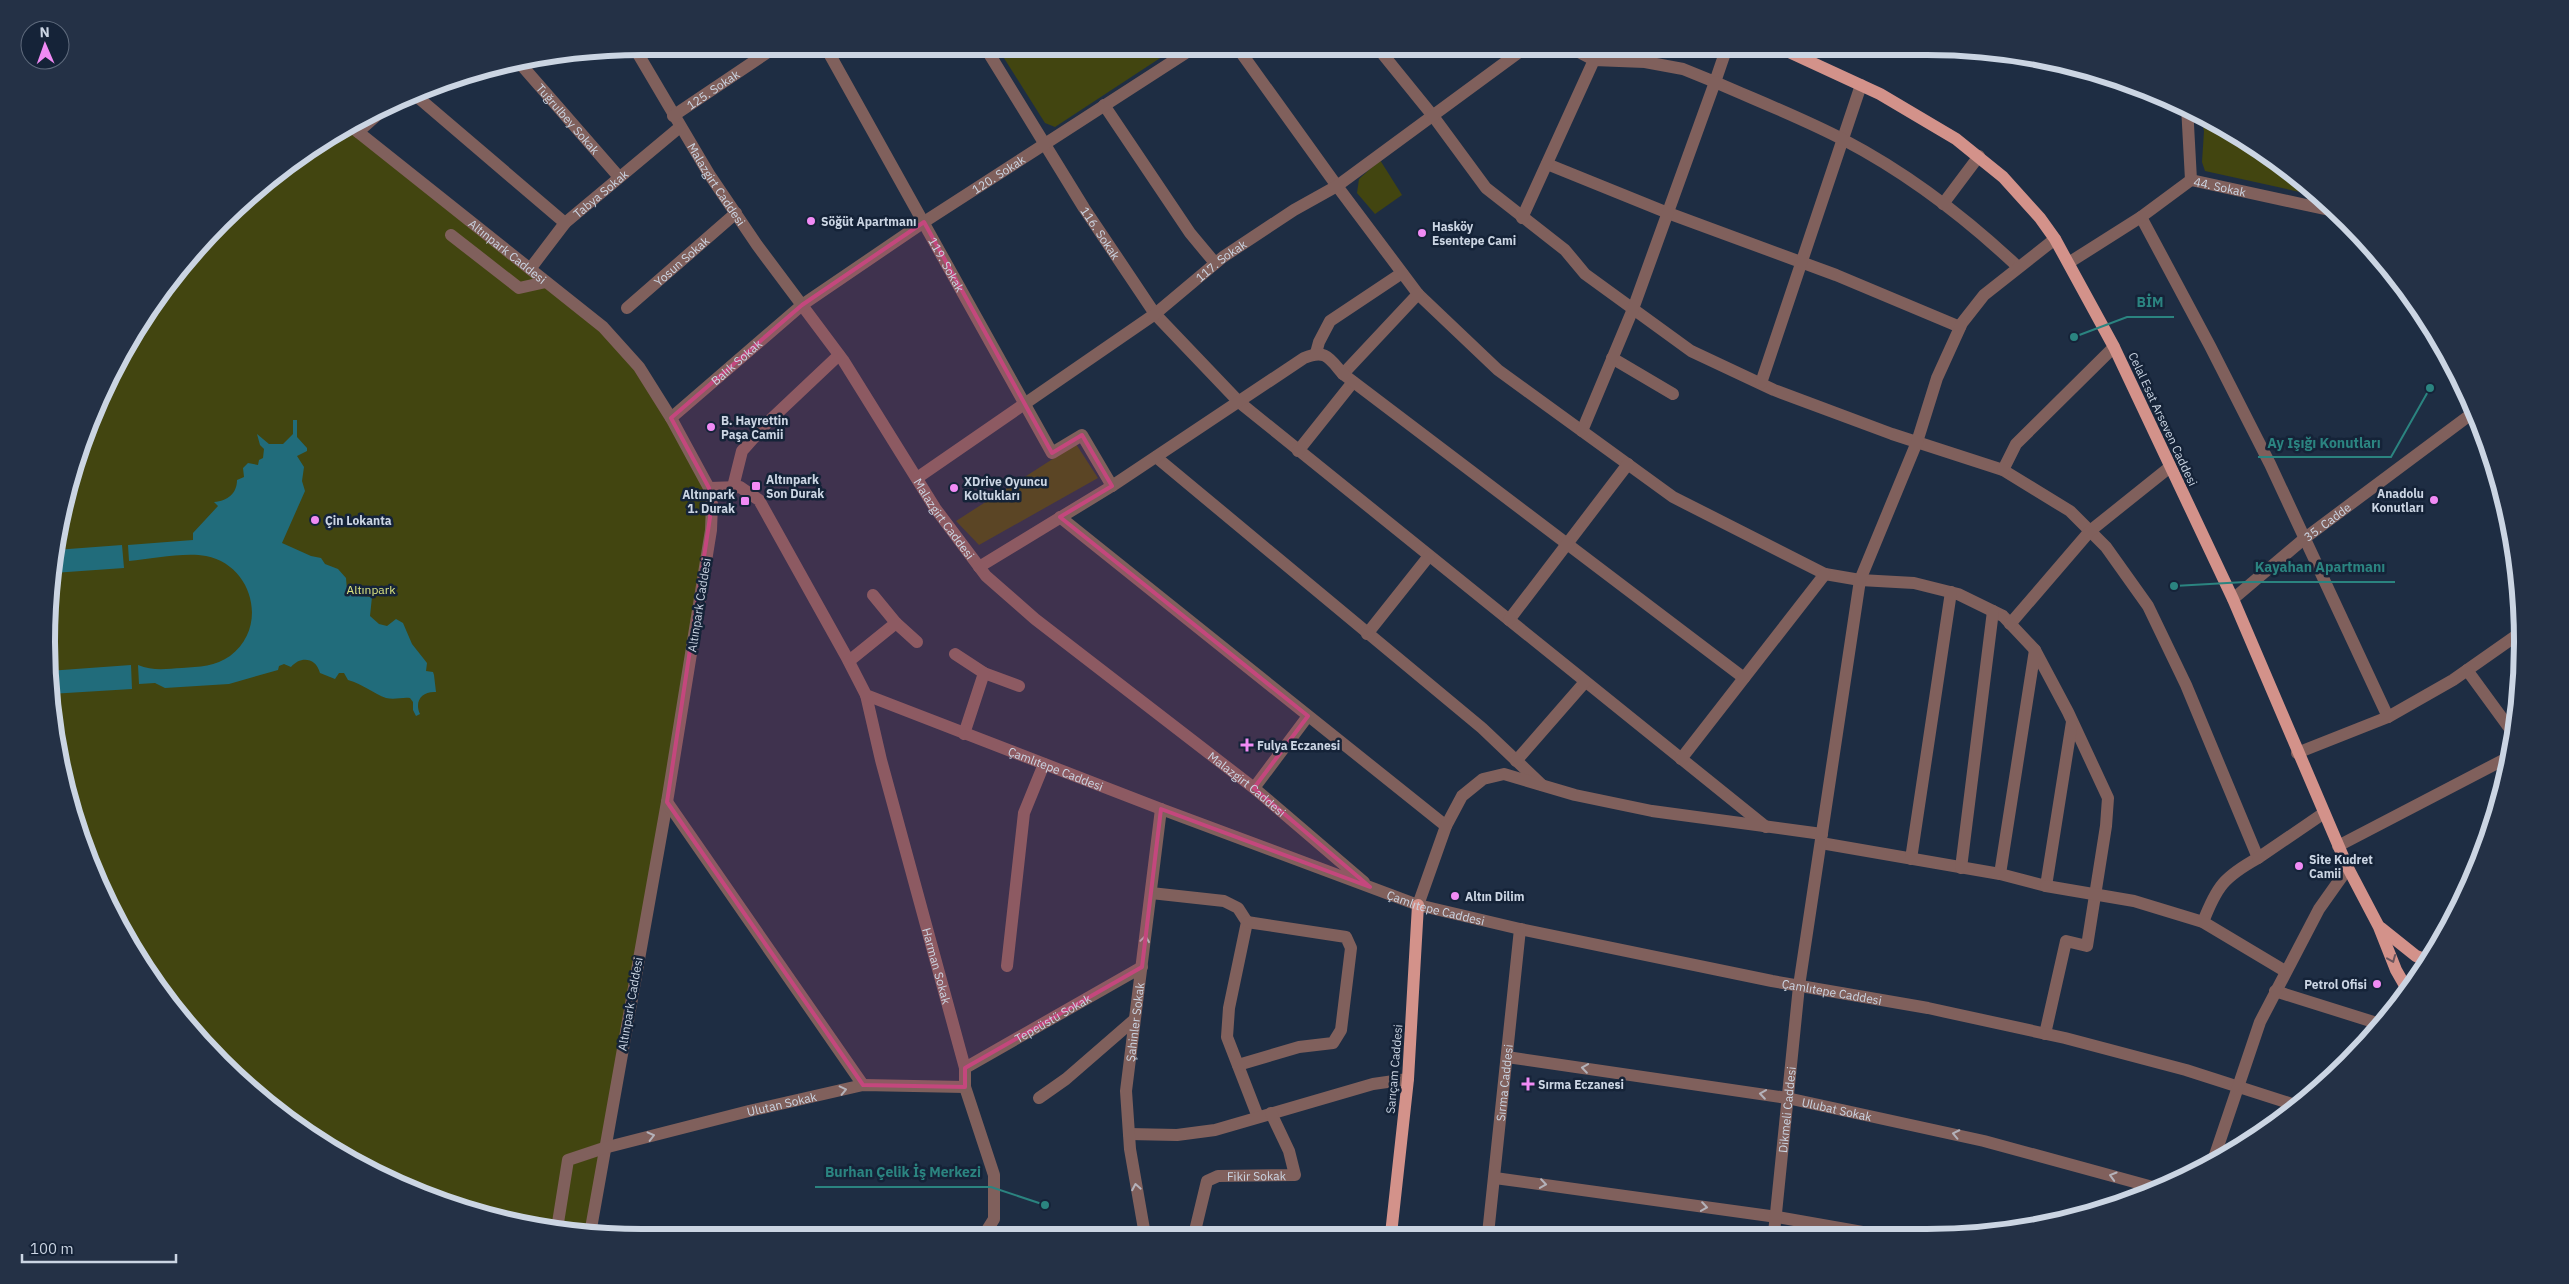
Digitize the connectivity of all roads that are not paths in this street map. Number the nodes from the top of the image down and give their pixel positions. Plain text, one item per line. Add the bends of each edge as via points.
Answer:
1 (639, 55) edge
2 (764, 55) edge
3 (829, 55) edge
4 (989, 55) edge
5 (1182, 55) edge
6 (1243, 55) edge
7 (1383, 55) edge
8 (1515, 55) edge
9 (1584, 55) edge
10 (1724, 55) edge
11 (1802, 55) edge
12 (1594, 60) junction
13 (523, 67) edge
14 (1716, 82) junction
15 (1861, 85) junction
16 (420, 99) edge
17 (1104, 105) junction
18 (673, 116) junction
19 (1433, 116) junction
20 (2187, 116) edge
21 (680, 127) junction
22 (356, 130) edge
23 (1844, 140) junction
24 (1044, 144) junction
25 (1979, 156) junction
26 (1547, 164) junction
27 (619, 176) junction
28 (2191, 180) junction
29 (1337, 186) junction
30 (1943, 204) junction
31 (2322, 208) edge
32 (736, 213) junction
33 (1668, 213) junction
34 (2141, 217) junction
35 (1522, 218) junction
36 (924, 222) junction
37 (565, 223) junction
38 (474, 224) junction
39 (2055, 239) junction
40 (2070, 262) junction
41 (1215, 263) junction
42 (1802, 264) junction
43 (2018, 267) junction
44 (530, 269) junction
45 (1402, 273) junction
46 (546, 282) junction
47 (1418, 294) junction
48 (802, 305) junction
49 (627, 308) dead end
50 (1633, 309) junction
51 (1155, 314) junction
52 (1960, 327) junction
53 (2114, 347) junction
54 (1316, 353) junction
55 (839, 355) junction
56 (1612, 358) junction
57 (1348, 378) junction
58 (1761, 384) junction
59 (1673, 394) dead end
60 (1239, 402) junction
61 (1023, 405) junction
62 (2469, 416) edge
63 (671, 418) junction
64 (1582, 431) junction
65 (1916, 442) junction
66 (1298, 451) junction
67 (1156, 457) junction
68 (1628, 464) junction
69 (2170, 467) junction
70 (2003, 470) junction
71 (917, 478) junction
72 (1112, 486) junction
73 (733, 487) junction
74 (709, 488) junction
75 (1060, 517) junction
76 (2090, 531) junction
77 (2305, 538) junction
78 (1567, 544) junction
79 (1429, 556) junction
80 (979, 567) junction
81 (1825, 574) junction
82 (1860, 580) junction
83 (1950, 592) junction
84 (873, 595) dead end
85 (2233, 599) junction
86 (1993, 611) junction
87 (1508, 620) junction
88 (896, 623) junction
89 (2010, 624) junction
90 (1367, 634) junction
91 (2514, 637) edge
92 (917, 642) dead end
93 (2035, 650) junction
94 (955, 654) dead end
95 (849, 661) junction
96 (2467, 670) junction
97 (984, 673) junction
98 (1744, 678) junction
99 (1585, 682) junction
100 (1019, 686) dead end
101 (866, 696) junction
102 (1308, 716) junction
103 (2388, 717) junction
104 (2072, 722) junction
105 (2508, 726) edge
106 (964, 734) junction
107 (2297, 753) junction
108 (1681, 759) junction
109 (1516, 760) junction
110 (2502, 761) edge
111 (1044, 764) junction
112 (1542, 785) junction
113 (1254, 788) junction
114 (668, 802) junction
115 (1161, 809) junction
116 (2324, 813) junction
117 (1446, 826) junction
118 (1766, 827) junction
119 (1821, 839) junction
120 (2338, 846) junction
121 (2258, 858) junction
122 (1911, 859) junction
123 (1961, 868) junction
124 (2348, 868) junction
125 (2000, 874) junction
126 (2046, 886) junction
127 (1370, 888) junction
128 (1151, 893) junction
129 (2095, 895) junction
130 (1418, 904) junction
131 (1247, 922) junction
132 (2203, 922) junction
133 (2379, 927) junction
134 (1520, 930) junction
135 (2421, 958) edge
136 (1007, 966) dead end
137 (1142, 967) junction
138 (2285, 971) junction
139 (2404, 984) edge
140 (1799, 986) junction
141 (2275, 991) junction
142 (1134, 1020) junction
143 (2374, 1022) edge
144 (2045, 1034) junction
145 (1507, 1057) junction
146 (1238, 1065) junction
147 (965, 1068) junction
148 (1408, 1079) junction
149 (863, 1085) junction
150 (964, 1088) junction
151 (2239, 1088) junction
152 (1039, 1098) dead end
153 (1786, 1098) junction
154 (2290, 1103) edge
155 (1271, 1113) junction
156 (1258, 1117) junction
157 (1129, 1134) junction
158 (604, 1148) junction
159 (2216, 1152) edge
160 (1495, 1178) junction
161 (2146, 1186) edge
162 (1777, 1217) junction
163 (558, 1223) edge
164 (591, 1227) edge
165 (988, 1229) edge
166 (1144, 1229) edge
167 (1195, 1229) edge
168 (1392, 1229) edge
169 (1489, 1229) edge
170 (1775, 1229) edge
171 (1845, 1229) edge

1 - 18 street, Malazgirt Caddesi
2 - 18 street, 125. Sokak
3 - 36 street, 119. Sokak
4 - 24 street, 116. Sokak
5 - 17 street, 120. Sokak
6 - 29 street
7 - 19 street
8 - 19 street, 117. Sokak
9 - 12 street
10 - 14 street
11 - 15 main road, Celal Esat Arseven Caddesi
12 - 14 street via 1644,62 1683,69
12 - 26 street
13 - 27 street, Tuğrulbey Sokak
14 - 23 street
14 - 33 street
15 - 23 street
15 - 25 main road, Celal Esat Arseven Caddesi via 1929,122
16 - 37 street
17 - 24 street, 120. Sokak
17 - 41 street via 1190,233
18 - 21 street, Malazgirt Caddesi
19 - 29 street, 117. Sokak
19 - 35 street via 1486,188
20 - 28 street
21 - 27 street, Tabya Sokak
21 - 32 street, Malazgirt Caddesi
22 - 38 street, Altınpark Caddesi
23 - 30 street
23 - 42 street
24 - 36 street, 120. Sokak
24 - 51 street, 116. Sokak
25 - 30 street
25 - 39 main road, Celal Esat Arseven Caddesi via 2020,195
26 - 33 street
26 - 35 street
27 - 37 street, Tabya Sokak
28 - 31 street, 44. Sokak
28 - 34 street, 44. Sokak
29 - 41 street, 117. Sokak via 1294,210
29 - 45 street
30 - 43 street
32 - 48 street, Malazgirt Caddesi
32 - 49 street, Yosun Sokak
33 - 42 street
33 - 50 street
34 - 40 street, 44. Sokak
34 - 77 street via 2210,346
35 - 50 street via 1565,250 1585,274
36 - 48 street, 120. Sokak
36 - 61 street, 119. Sokak
37 - 44 street, Tabya Sokak
38 - 44 street, Altınpark Caddesi
38 - 46 street via 449,236 519,288
39 - 40 main road, Celal Esat Arseven Caddesi
39 - 43 street, Dikmeli Caddesi
40 - 53 main road, Celal Esat Arseven Caddesi
41 - 51 street, 117. Sokak
42 - 52 street
42 - 58 street
43 - 52 street, Dikmeli Caddesi via 1984,295
44 - 46 street, Altınpark Caddesi
45 - 47 street
45 - 54 street via 1330,321
46 - 63 street, Altınpark Caddesi via 603,327 639,367
47 - 57 street
47 - 64 street via 1498,370
48 - 55 street, Malazgirt Caddesi
48 - 63 street, Balık Sokak
50 - 56 street
50 - 58 street via 1697,354
51 - 60 street, 116. Sokak
51 - 61 street, 117. Sokak
52 - 65 street, Dikmeli Caddesi via 1937,378
53 - 69 main road, Celal Esat Arseven Caddesi
53 - 70 street via 2016,444
54 - 57 street via 1327,356
54 - 60 street
55 - 71 street, Malazgirt Caddesi
55 - 73 street via 766,424 742,452
56 - 59 street
56 - 64 street
57 - 66 street
57 - 78 street
58 - 65 street
60 - 66 street, 116. Sokak
60 - 67 street
61 - 71 street, 117. Sokak
61 - 72 street, 119. Sokak via 1052,453 1082,435
62 - 77 street, 35. Cadde
63 - 74 street, Altınpark Caddesi
64 - 68 street
65 - 70 street
65 - 82 street, Dikmeli Caddesi
66 - 79 street, 116. Sokak
67 - 72 street
67 - 90 street
68 - 78 street
68 - 81 street via 1673,497
69 - 76 street
69 - 85 main road, Celal Esat Arseven Caddesi
70 - 76 street via 2070,511
71 - 80 street, Malazgirt Caddesi
72 - 75 street
73 - 74 street
73 - 95 street via 740,486 759,500
74 - 114 street, Altınpark Caddesi via 711,530
75 - 80 street
75 - 102 street
76 - 89 street
76 - 121 street via 2106,546 2148,606 2186,685
77 - 85 street, 35. Cadde
77 - 103 street
78 - 87 street
78 - 98 street
79 - 87 street, 116. Sokak
79 - 90 street
80 - 113 street, Malazgirt Caddesi via 1035,619
81 - 82 street
81 - 98 street
82 - 83 street via 1914,583
82 - 119 street, Dikmeli Caddesi
83 - 86 street
83 - 122 street
84 - 88 street
85 - 107 main road, Celal Esat Arseven Caddesi
86 - 89 street
86 - 123 street
87 - 99 street, 116. Sokak
88 - 92 street
88 - 95 street
89 - 93 street
90 - 109 street
91 - 96 street
93 - 104 street
93 - 125 street
94 - 97 street
95 - 101 street
96 - 103 street
96 - 105 street
97 - 100 street
97 - 106 street
98 - 108 street
99 - 108 street, 116. Sokak
99 - 109 street
101 - 106 street, Çamlıtepe Caddesi
101 - 147 street, Harman Sokak
102 - 113 street
102 - 117 street
103 - 107 street
104 - 126 street
104 - 129 street via 2108,798
106 - 111 street, Çamlıtepe Caddesi
107 - 116 main road, Celal Esat Arseven Caddesi
108 - 118 street, 116. Sokak
109 - 112 street
110 - 120 street
111 - 115 street, Çamlıtepe Caddesi
111 - 136 street via 1024,813
112 - 117 street via 1504,774 1483,779 1462,796
112 - 118 street via 1652,811
113 - 127 street, Malazgirt Caddesi
114 - 149 street
114 - 158 street, Altınpark Caddesi
115 - 127 street, Çamlıtepe Caddesi
115 - 128 street, Şahinler Sokak
116 - 120 main road, Celal Esat Arseven Caddesi
116 - 121 street
117 - 130 street
118 - 119 street
119 - 122 street
119 - 140 street, Dikmeli Caddesi
120 - 124 main road, Celal Esat Arseven Caddesi
121 - 132 street via 2232,872 2214,894
122 - 123 street
123 - 125 street
124 - 133 main road, Celal Esat Arseven Caddesi
124 - 138 street via 2319,910
125 - 126 street
126 - 129 street
127 - 130 street, Çamlıtepe Caddesi
128 - 131 street via 1224,901 1238,908
137 -> 128 street, Şahinler Sokak
129 - 132 street via 2134,901
129 - 144 street via 2087,946 2066,942
130 - 134 street, Çamlıtepe Caddesi
130 - 148 main road, Sarıçam Caddesi
131 - 146 street via 1229,1008 1227,1036
131 - 146 street via 1346,937 1351,948 1341,1030 1333,1043 1299,1047
132 - 138 street
133 - 135 main road
133 -> 139 main road, Celal Esat Arseven Caddesi
134 - 140 street, Çamlıtepe Caddesi
134 - 145 street, Sırma Caddesi
137 - 142 street, Şahinler Sokak
137 - 147 street, Tepeüstü Sokak
138 - 141 street
140 - 144 street, Çamlıtepe Caddesi via 1928,1008
140 - 153 street, Dikmeli Caddesi
141 - 143 street
141 - 151 street via 2260,1022
142 - 152 street
142 - 157 street, Şahinler Sokak via 1126,1090
144 - 151 street, Çamlıtepe Caddesi via 2186,1070
153 -> 145 street, Ulubat Sokak
145 - 160 street, Sırma Caddesi
146 - 156 street
147 - 150 street, Harman Sokak
148 - 155 street via 1372,1084
148 - 168 main road, Sarıçam Caddesi
149 - 150 street, Ulutan Sokak
158 -> 149 street, Ulutan Sokak
150 - 165 street, Harman Sokak via 994,1175 994,1219
151 - 154 street, Çamlıtepe Caddesi
151 - 159 street
161 -> 153 street, Ulubat Sokak via 1984,1141
153 - 162 street, Dikmeli Caddesi
155 - 156 street
155 - 167 street, Fikir Sokak via 1289,1151 1295,1175 1218,1176 1207,1181
156 - 157 street via 1215,1130 1177,1135
166 -> 157 street, Şahinler Sokak
158 - 163 street, Ulutan Sokak via 568,1160
158 - 164 street, Altınpark Caddesi
160 -> 162 street
160 - 169 street, Sırma Caddesi
162 - 170 street, Dikmeli Caddesi
162 - 171 street

